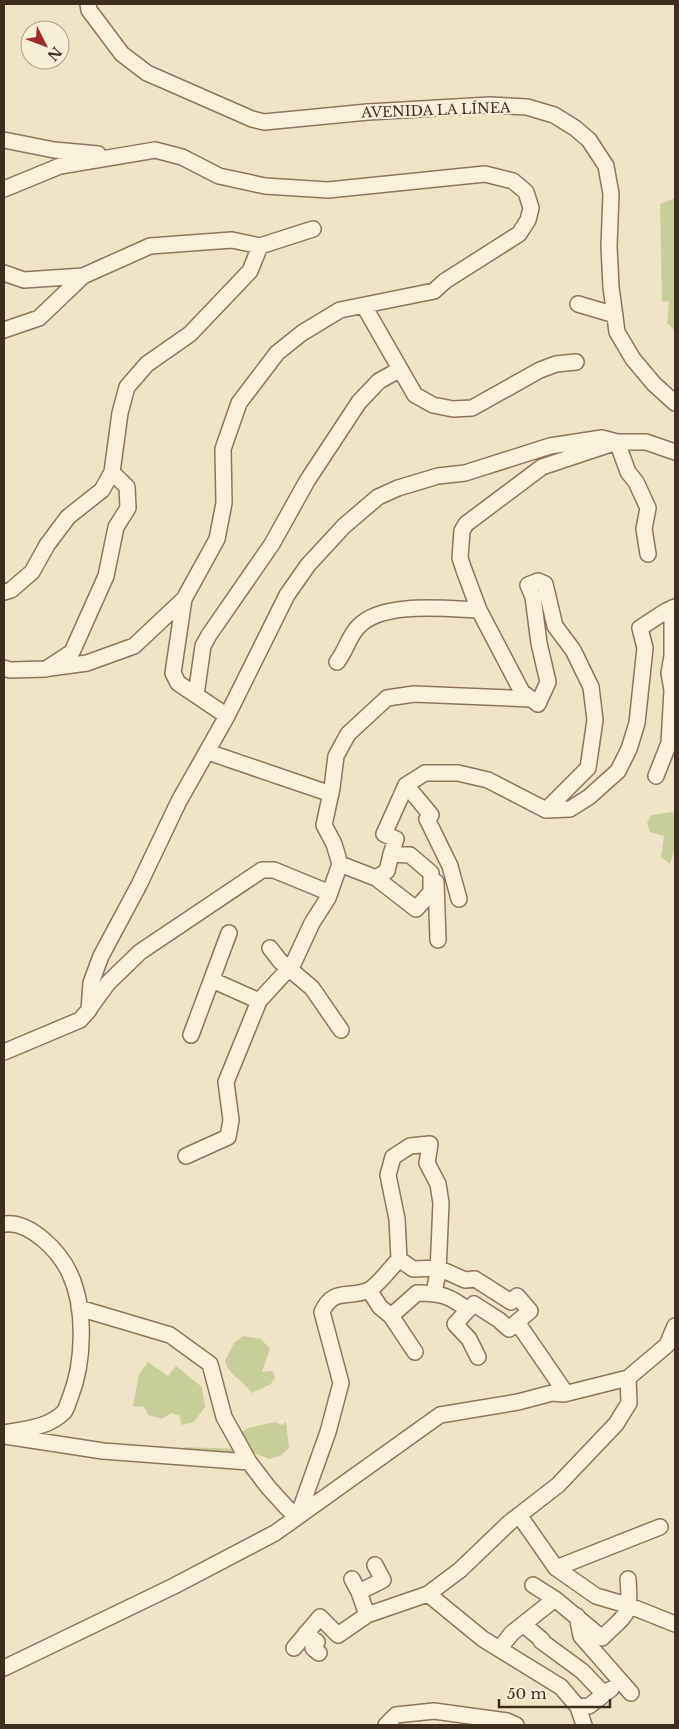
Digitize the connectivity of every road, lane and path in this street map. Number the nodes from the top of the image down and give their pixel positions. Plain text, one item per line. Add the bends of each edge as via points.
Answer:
1 (88, 4) edge
2 (4, 140) edge
3 (117, 156) junction
4 (4, 189) edge
5 (313, 229) dead end
6 (260, 246) junction
7 (4, 273) edge
8 (83, 276) junction
9 (578, 304) dead end
10 (364, 306) junction
11 (614, 315) junction
12 (4, 330) edge
13 (576, 362) dead end
14 (399, 370) junction
15 (675, 403) edge
16 (617, 442) junction
17 (675, 452) edge
18 (112, 472) junction
19 (648, 554) dead end
20 (4, 592) edge
21 (184, 599) junction
22 (674, 608) edge
23 (480, 610) junction
24 (337, 662) dead end
25 (4, 668) edge
26 (46, 669) junction
27 (196, 695) junction
28 (531, 699) junction
29 (227, 716) junction
30 (672, 729) edge
31 (208, 752) junction
32 (656, 776) dead end
33 (406, 785) junction
34 (331, 794) junction
35 (546, 810) junction
36 (391, 854) junction
37 (340, 864) junction
38 (431, 873) junction
39 (376, 878) junction
40 (330, 893) junction
41 (459, 899) dead end
42 (229, 933) dead end
43 (438, 940) dead end
44 (270, 948) dead end
45 (290, 968) junction
46 (212, 980) junction
47 (258, 1001) junction
48 (88, 1010) junction
49 (341, 1030) dead end
50 (191, 1035) dead end
51 (4, 1052) edge
52 (186, 1156) dead end
53 (4, 1224) edge
54 (399, 1259) junction
55 (438, 1268) junction
56 (369, 1290) junction
57 (434, 1293) junction
58 (79, 1308) junction
59 (468, 1310) junction
60 (391, 1316) junction
61 (517, 1322) junction
62 (675, 1326) edge
63 (415, 1352) dead end
64 (478, 1357) dead end
65 (628, 1378) junction
66 (564, 1394) junction
67 (4, 1434) edge
68 (249, 1462) junction
69 (519, 1515) junction
70 (298, 1516) junction
71 (660, 1527) dead end
72 (374, 1565) dead end
73 (556, 1568) junction
74 (628, 1579) dead end
75 (533, 1585) dead end
76 (428, 1594) junction
77 (555, 1599) junction
78 (630, 1606) junction
79 (367, 1616) junction
80 (577, 1616) junction
81 (523, 1624) junction
82 (675, 1624) edge
83 (306, 1633) junction
84 (294, 1648) dead end
85 (500, 1648) junction
86 (319, 1653) dead end
87 (4, 1668) edge
88 (604, 1694) junction
89 (578, 1707) junction
90 (386, 1725) edge
91 (516, 1725) edge
92 (584, 1725) edge

1 - 11 street, AVENIDA LA LÍNEA via 89,10 122,54 147,73 264,122 490,105 527,107 563,120 589,140 606,166 611,194 609,246
2 - 3 street via 54,150
3 - 4 street via 60,166
3 - 10 street via 155,150 182,156 219,176 265,186 328,190 485,174 513,181 526,192 531,208 519,234 434,290
5 - 6 street
6 - 8 street via 232,240 150,246
6 - 18 street via 250,271 190,334 146,364 127,387
7 - 8 street via 24,280
8 - 12 street via 38,318
9 - 11 street
10 - 14 street
10 - 21 street via 340,310 302,332 277,353 239,403 223,449 224,503 217,538
11 - 15 street, AVENIDA LA LÍNEA via 617,332 633,359
13 - 14 street via 540,370 472,408 453,409 433,405 415,395
14 - 27 street via 379,381 359,402 307,482 272,544 209,635 203,646
16 - 17 street via 646,442
16 - 19 street via 628,472 648,508 644,529
16 - 23 street via 542,468 466,524 462,532 460,558
16 - 29 street via 602,438 550,446 465,473 438,476 378,497 344,526 308,565 287,595
18 - 20 street via 102,490 68,517 47,544 32,572
18 - 26 street via 127,487 128,508 116,527 106,576 72,652
21 - 26 street via 134,646 86,663
21 - 27 street via 173,673 178,683
22 - 30 street via 669,673
22 - 35 street via 640,628 646,648 637,723 618,771 589,797 570,808
23 - 24 street via 411,609 379,614 359,625
23 - 28 street via 522,692
25 - 26 street
27 - 29 street
28 - 34 street via 414,694 387,698 348,734 336,756
28 - 35 street via 538,704 548,682 528,585 538,581 545,584 555,626 573,650 591,687 595,720 588,768
29 - 31 street
30 - 32 street
31 - 34 street
31 - 48 street via 179,801 101,956 91,983
33 - 35 street via 425,772 458,773 488,780
33 - 36 street via 384,834 396,839
33 - 41 street via 431,815 427,819 450,866
34 - 37 street via 324,825
36 - 38 street via 410,856
36 - 39 street via 387,870
37 - 39 street
37 - 40 street
38 - 39 street via 431,892 416,909
38 - 43 street via 436,878
40 - 45 street
40 - 48 street via 274,870 262,870 140,952 108,983
42 - 46 street
44 - 45 street
45 - 47 street
45 - 49 street via 312,988
46 - 47 street
46 - 50 street
47 - 52 street via 226,1082 231,1120 228,1137
48 - 51 street via 80,1020
53 - 58 street via 30,1229 46,1242 70,1274
54 - 55 street via 413,1269
54 - 55 street via 397,1219 388,1175 393,1157 410,1146 430,1144 427,1163 438,1184 441,1203
54 - 56 street
55 - 57 street
55 - 61 street via 465,1280 475,1279 511,1302 517,1296 530,1311
56 - 60 street via 380,1307
56 - 70 street via 335,1296 327,1301 322,1312 341,1383 328,1432
57 - 59 street via 451,1297
57 - 60 street via 417,1293
58 - 67 street via 82,1343 76,1384 65,1411 47,1424
58 - 68 street via 170,1335 210,1364 224,1417
59 - 61 street via 474,1304 509,1329
59 - 64 street via 455,1324 469,1339
60 - 63 street
61 - 66 street
62 - 65 street via 667,1345
65 - 66 street
65 - 69 street via 629,1403 616,1424 558,1485
66 - 70 street via 552,1393 440,1415
67 - 68 street via 103,1451
68 - 70 street via 268,1487
69 - 73 street
69 - 76 street via 460,1570
70 - 87 street via 275,1533 174,1586
71 - 73 street
72 - 79 street via 383,1580 355,1586
73 - 78 street via 596,1596
74 - 78 street
75 - 77 street
76 - 79 street
76 - 85 street via 483,1639
77 - 80 street
77 - 81 street
78 - 80 street via 602,1638
78 - 82 street
79 - 83 street via 338,1635 320,1617
80 - 88 street via 580,1636 627,1687
81 - 85 street
81 - 88 street via 582,1671
83 - 84 street
83 - 86 street via 317,1642 313,1648
85 - 89 street via 554,1682
88 - 89 street via 589,1706
89 - 92 street
90 - 91 street via 396,1715 434,1711

